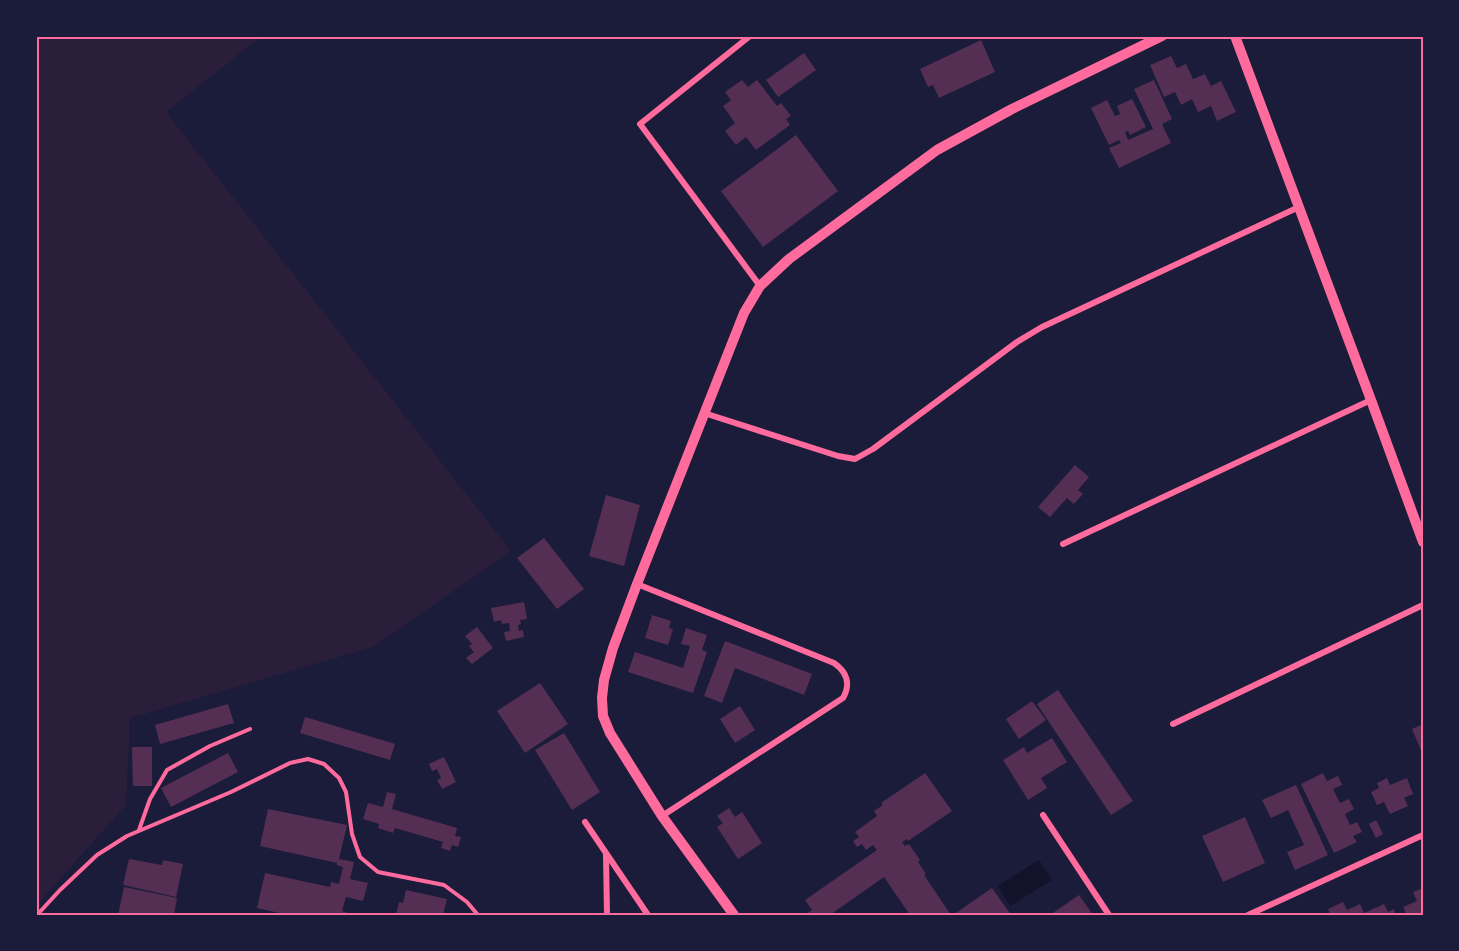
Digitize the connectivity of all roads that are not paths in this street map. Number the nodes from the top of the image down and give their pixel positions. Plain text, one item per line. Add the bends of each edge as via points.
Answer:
1 (750, 36) edge
2 (1162, 36) edge
3 (1235, 36) edge
4 (1299, 207) junction
5 (760, 286) junction
6 (1371, 400) junction
7 (704, 413) junction
8 (1423, 542) edge
9 (1063, 544) dead end
10 (637, 584) junction
11 (1423, 605) edge
12 (1173, 724) dead end
13 (250, 729) dead end
14 (1043, 815) dead end
15 (662, 816) junction
16 (585, 822) dead end
17 (139, 831) junction
18 (1423, 835) edge
19 (606, 854) junction
20 (37, 915) edge
21 (478, 915) edge
22 (608, 915) edge
23 (648, 915) edge
24 (734, 915) edge
25 (1109, 915) edge
26 (1248, 915) edge

1 - 5 street via 640,124
2 - 5 street via 937,150 789,259
3 - 4 street
4 - 6 street
4 - 7 street via 1042,327 855,459
5 - 7 street via 744,313
6 - 8 street
6 - 9 street
7 - 10 street
10 - 15 street via 604,680 603,716
10 - 15 street via 834,663 847,679 843,698
11 - 12 street
13 - 17 lane via 167,770 150,799
14 - 25 street
15 - 24 street
16 - 19 street
17 - 20 lane via 97,855
17 - 21 lane via 308,759 324,764 339,778 346,792 360,857 378,872 444,885
18 - 26 street
19 - 22 street
19 - 23 street

